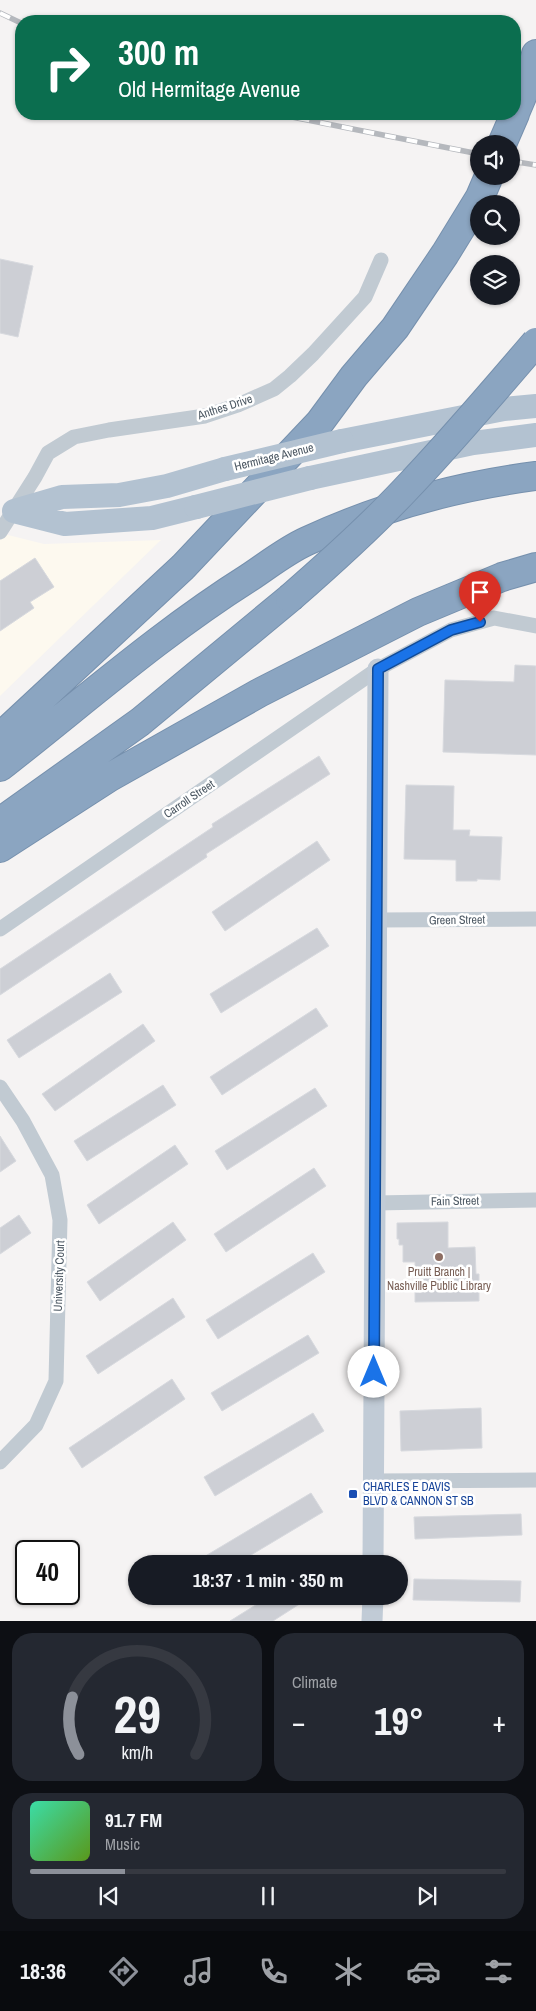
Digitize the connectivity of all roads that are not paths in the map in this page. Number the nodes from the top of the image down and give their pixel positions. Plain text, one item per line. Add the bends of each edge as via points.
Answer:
1 (536, 54) edge
2 (521, 100) edge
3 (512, 120) edge
4 (506, 135) edge
5 (485, 187) edge
6 (381, 260) dead end
7 (536, 342) edge
8 (536, 406) edge
9 (536, 435) edge
10 (536, 476) edge
11 (7, 509) edge
12 (0, 532) edge
13 (536, 567) edge
14 (536, 626) edge
15 (378, 669) junction
16 (0, 737) edge
17 (0, 767) edge
18 (0, 822) edge
19 (0, 848) edge
20 (536, 919) edge
21 (378, 920) junction
22 (0, 928) edge
23 (0, 1086) edge
24 (536, 1200) edge
25 (375, 1203) junction
26 (0, 1462) edge
27 (374, 1480) junction
28 (536, 1480) edge
29 (373, 1555) edge
30 (373, 1605) edge
31 (372, 1621) edge

1 - 2 highway
3 - 4 highway
5 - 16 highway via 395,328 320,422 183,567
6 - 11 street, Anthes Drive via 365,297 313,354 274,389 204,416 74,437 48,453
7 - 18 highway, bridge via 403,492 345,549 140,722
8 - 11 main road, Hermitage Avenue, bridge via 342,441 167,486 119,495 62,497
9 - 11 main road, bridge via 474,443 310,478 152,518 65,524
10 - 17 highway via 440,495 375,515 306,542 205,606
11 - 12 street, Anthes Drive
13 - 19 highway via 502,576 418,612 259,693 110,777
14 - 15 street, Carroll Street via 494,618 451,630
15 - 21 street
15 - 22 street, Carroll Street
20 - 21 street, Green Street
21 - 25 street
23 - 26 street, University Court via 52,1175 60,1220 56,1380 36,1425
24 - 25 street, Fain Street
25 - 27 street
27 - 28 street
27 - 29 street
30 - 31 street

